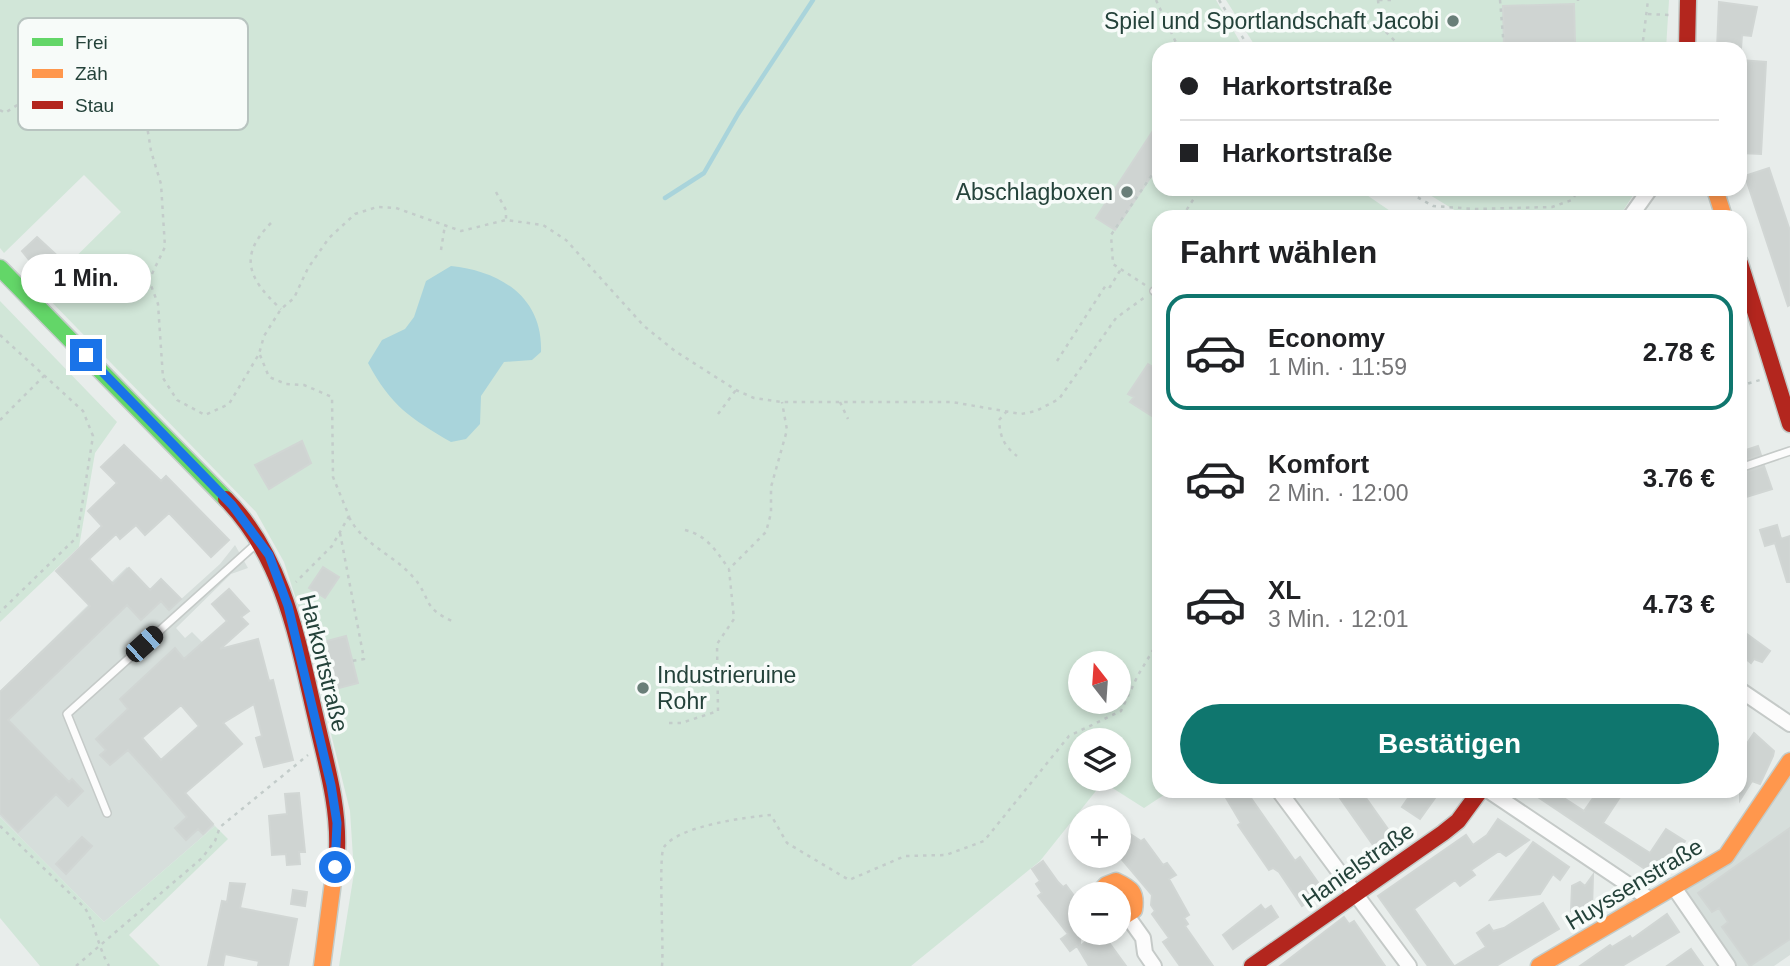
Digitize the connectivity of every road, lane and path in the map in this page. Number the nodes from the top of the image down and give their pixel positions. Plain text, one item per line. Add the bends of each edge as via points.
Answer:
1 (1156, 0) edge
2 (1219, 0) edge
3 (1378, 0) edge
4 (1393, 0) edge
5 (1500, 0) edge
6 (1648, 0) edge
7 (1688, 8) edge
8 (1648, 14) junction
9 (1176, 42) edge
10 (1246, 42) edge
11 (1396, 42) edge
12 (1503, 42) edge
13 (1643, 42) edge
14 (1687, 42) edge
15 (18, 104) edge
16 (0, 110) edge
17 (148, 130) edge
18 (1152, 175) edge
19 (496, 192) dead end
20 (1415, 196) edge
21 (1575, 196) edge
22 (506, 220) junction
23 (271, 223) dead end
24 (445, 226) junction
25 (441, 250) dead end
26 (0, 268) edge
27 (1121, 269) junction
28 (1747, 286) edge
29 (1152, 289) edge
30 (1152, 295) edge
31 (281, 309) junction
32 (0, 335) edge
33 (259, 355) junction
34 (1058, 361) dead end
35 (45, 375) junction
36 (736, 390) junction
37 (782, 402) junction
38 (840, 402) junction
39 (1007, 411) junction
40 (718, 414) dead end
41 (848, 419) dead end
42 (0, 420) edge
43 (1790, 424) edge
44 (1790, 451) edge
45 (1017, 456) dead end
46 (1747, 466) edge
47 (349, 516) junction
48 (685, 530) dead end
49 (340, 533) junction
50 (260, 540) junction
51 (729, 569) junction
52 (284, 594) junction
53 (0, 612) edge
54 (452, 621) dead end
55 (1152, 653) edge
56 (352, 660) dead end
57 (1747, 695) edge
58 (669, 723) dead end
59 (1790, 724) edge
60 (321, 744) junction
61 (1790, 761) edge
62 (1284, 798) edge
63 (1475, 798) edge
64 (1499, 798) edge
65 (107, 813) dead end
66 (0, 827) edge
67 (1674, 886) junction
68 (1131, 889) edge
69 (1354, 895) junction
70 (1651, 900) junction
71 (1131, 910) edge
72 (1131, 927) edge
73 (98, 947) junction
74 (76, 966) edge
75 (109, 966) edge
76 (322, 966) edge
77 (662, 966) edge
78 (1154, 966) edge
79 (1252, 966) edge
80 (1409, 966) edge
81 (1539, 966) edge
82 (1728, 966) edge

1 - 9 path
2 - 10 path
3 - 4 path
3 - 11 path via 1381,27
5 - 12 path
6 - 8 path
7 - 8 path
7 - 14 street
8 - 13 path
15 - 16 path via 5,113
17 - 33 path via 162,197 165,247 149,279 158,304 163,378 177,400 205,415 229,404
18 - 27 path via 1111,235 1112,264
19 - 22 path
20 - 21 path via 1433,206 1474,209 1552,207
22 - 24 path via 461,231
22 - 36 path via 543,225 566,240 644,326
23 - 31 path via 256,238 248,260 257,284
24 - 25 path
24 - 31 path via 396,208 377,207 355,214 329,238 307,268 294,298
26 - 50 street, Harkortstraße via 232,505
27 - 29 path
27 - 34 path
28 - 43 street
30 - 39 path via 1115,318 1059,399 1036,411
31 - 33 path
32 - 35 path
33 - 47 path via 269,377 332,397 333,477
35 - 42 path
35 - 53 path via 83,411 93,436 77,537
36 - 37 path
36 - 40 path
37 - 38 path
37 - 51 path via 787,430 771,487 766,532
38 - 39 path via 952,402
38 - 41 path
39 - 45 path via 999,420 1000,435
44 - 46 lane
47 - 49 path
47 - 54 path via 358,533 414,577 432,612
48 - 51 path via 699,533
49 - 52 path
49 - 56 path via 364,659
50 - 52 street, Harkortstraße
50 - 65 lane via 67,714
51 - 58 path via 734,619 718,644 718,711
52 - 60 street, Harkortstraße
55 - 77 path via 1121,711 1069,736 984,841 946,855 905,856 849,880 787,844 771,815 679,834 664,848 660,862
57 - 59 street
60 - 73 path via 220,827 202,858
60 - 76 street, Harkortstraße via 337,823 331,915
61 - 67 street, Huyssenstraße via 1726,856
62 - 69 street
63 - 69 street, Hanielstraße via 1458,821
64 - 70 street
66 - 73 path via 85,908
67 - 70 street, Huyssenstraße
67 - 82 street
68 - 71 street via 1136,904
69 - 79 street, Hanielstraße
69 - 80 street
70 - 81 street, Huyssenstraße
72 - 78 street via 1143,938 1145,953
73 - 74 path
73 - 75 path

